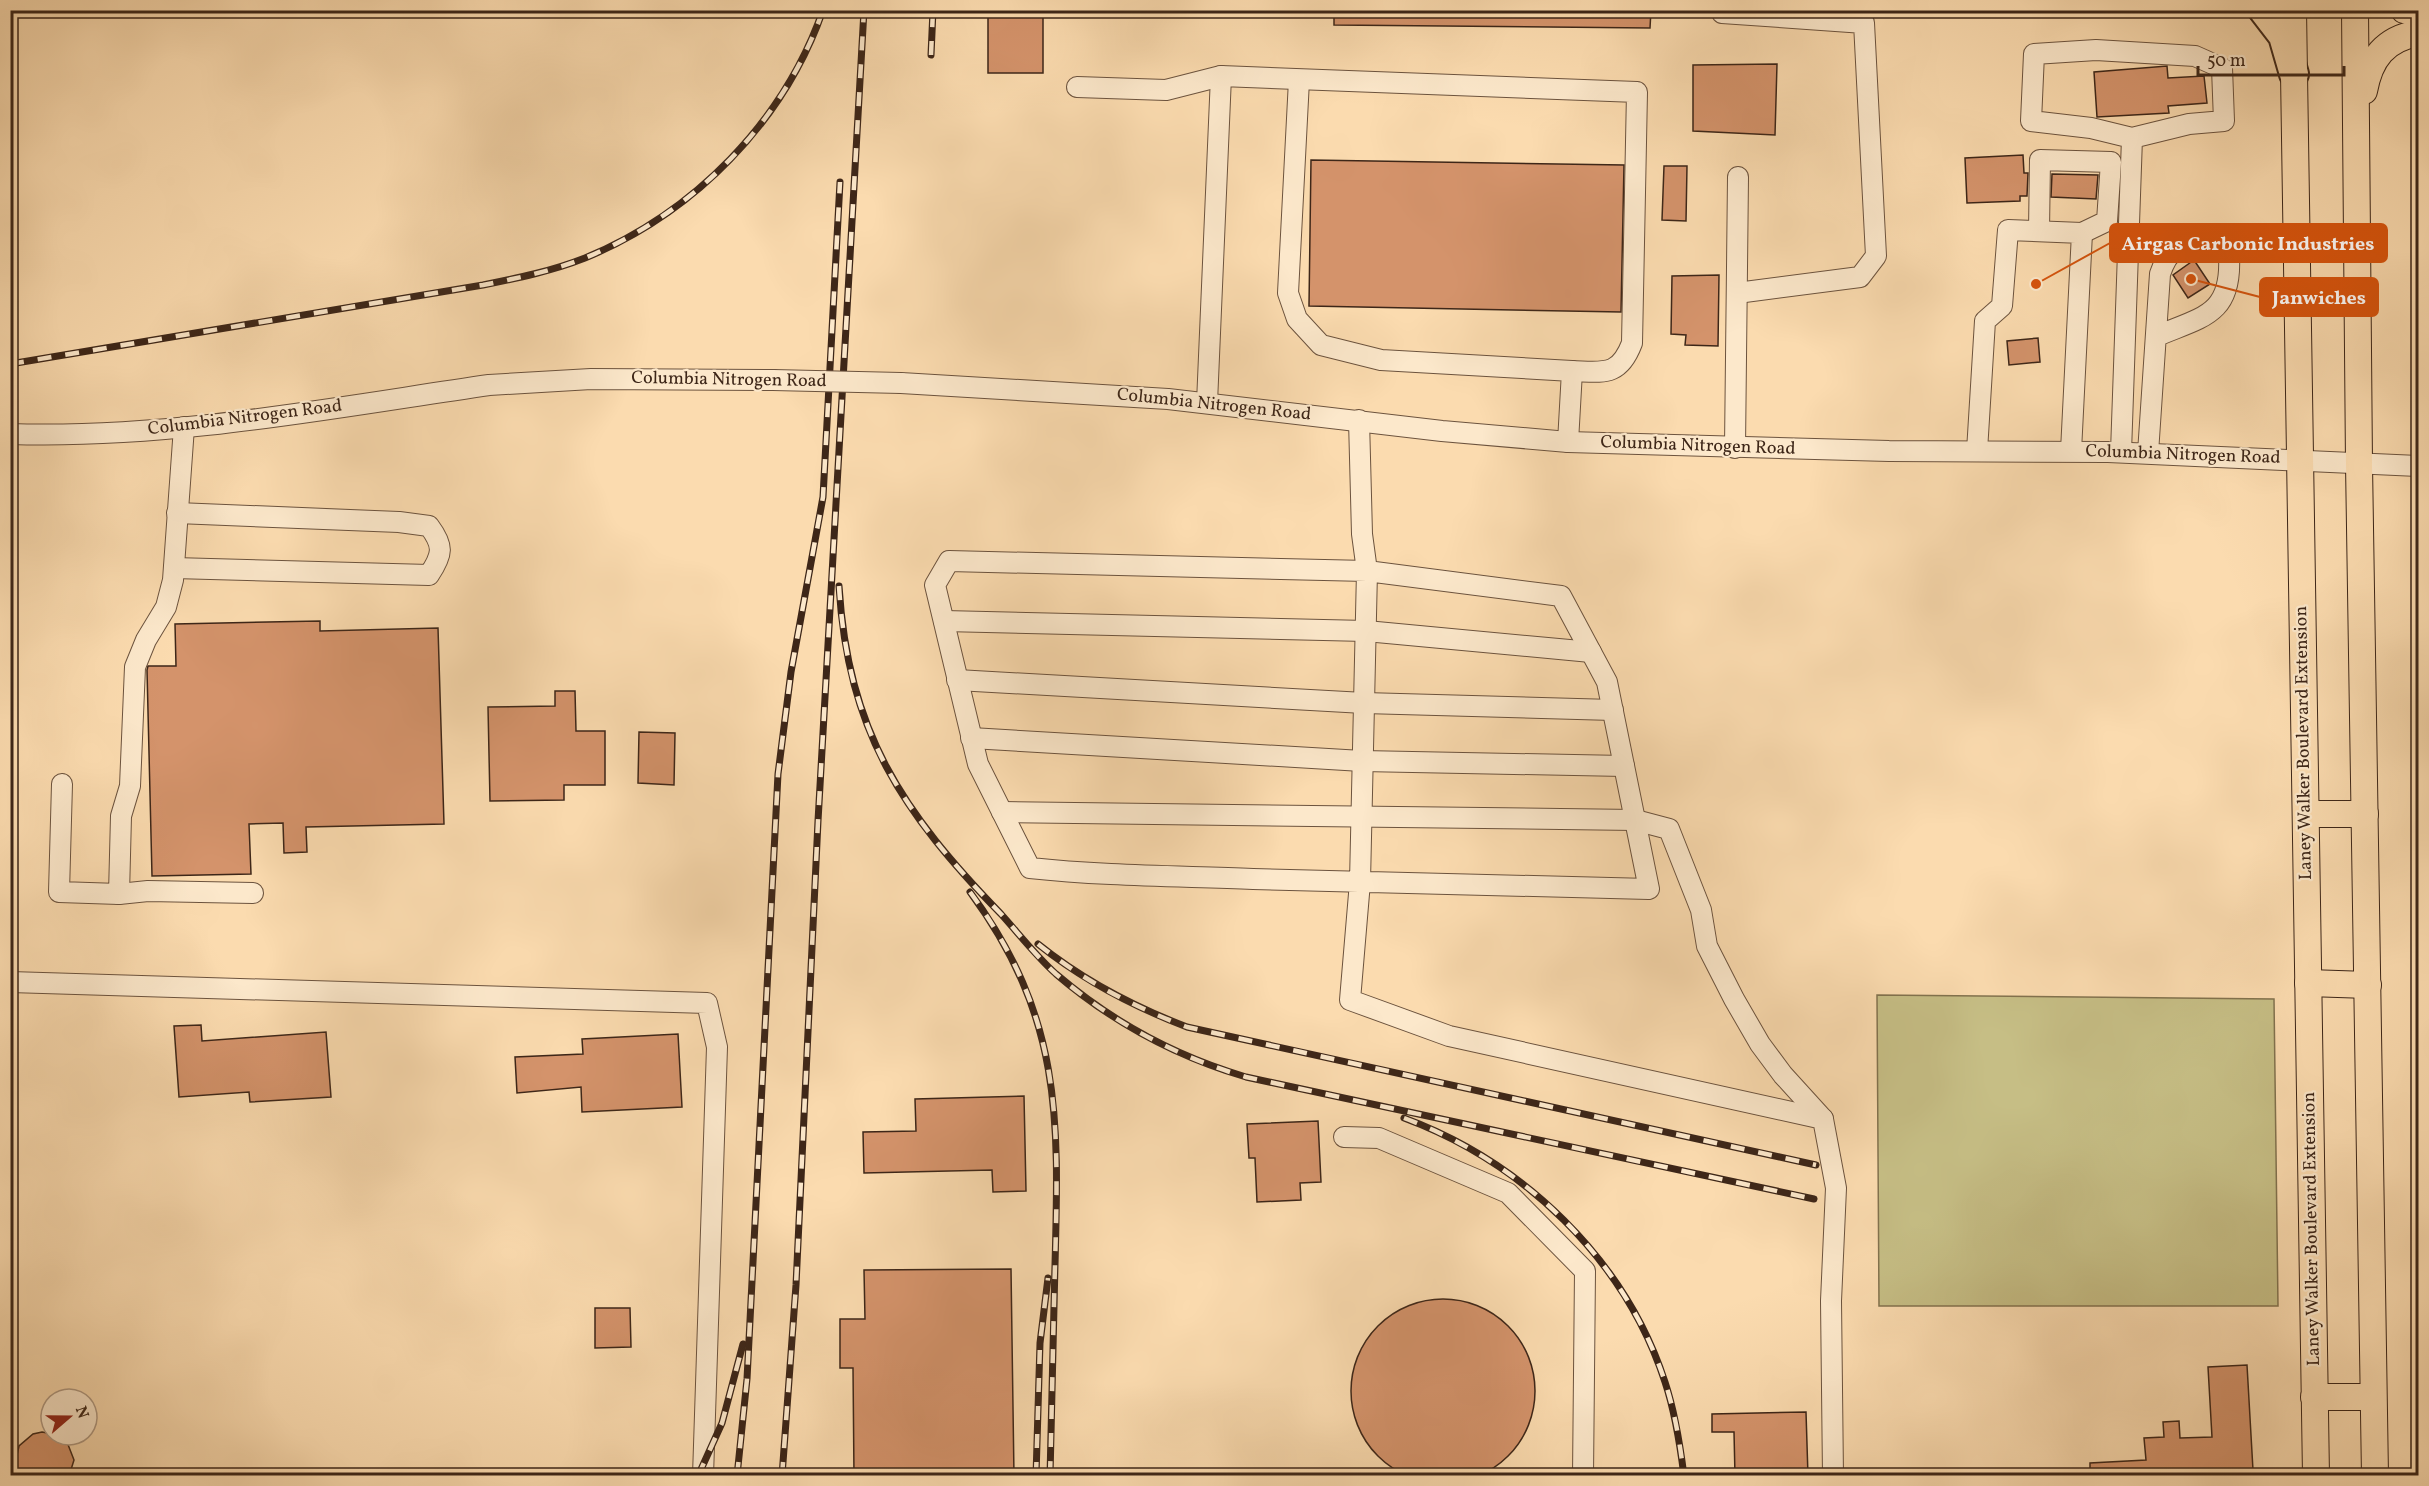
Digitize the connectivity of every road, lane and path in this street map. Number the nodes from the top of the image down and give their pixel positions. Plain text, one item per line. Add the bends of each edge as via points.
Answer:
1 (2263, 10) edge
2 (2293, 10) edge
3 (2355, 10) edge
4 (2404, 10) edge
5 (1722, 13) dead end
6 (2418, 13) edge
7 (2418, 33) edge
8 (2294, 74) junction
9 (1221, 76) junction
10 (1299, 80) junction
11 (1077, 87) dead end
12 (2355, 132) junction
13 (2132, 138) junction
14 (1738, 177) dead end
15 (2039, 231) junction
16 (2082, 233) junction
17 (1737, 293) junction
18 (2157, 336) junction
19 (1572, 371) junction
20 (1207, 403) junction
21 (1359, 420) junction
22 (184, 427) junction
23 (10, 434) edge
24 (1568, 442) junction
25 (1734, 448) junction
26 (1977, 451) junction
27 (2071, 452) junction
28 (2121, 452) junction
29 (2148, 453) junction
30 (2299, 458) junction
31 (2359, 464) junction
32 (2418, 466) edge
33 (177, 513) junction
34 (174, 568) junction
35 (1367, 572) junction
36 (944, 621) junction
37 (1366, 631) junction
38 (1591, 652) junction
39 (957, 680) junction
40 (1364, 703) junction
41 (1613, 710) junction
42 (971, 738) junction
43 (1362, 761) junction
44 (1624, 766) junction
45 (62, 784) dead end
46 (1002, 812) junction
47 (2306, 814) junction
48 (2365, 814) junction
49 (1361, 815) junction
50 (1635, 820) junction
51 (1360, 882) junction
52 (253, 893) dead end
53 (119, 894) junction
54 (10, 982) edge
55 (2308, 983) junction
56 (2368, 985) junction
57 (1823, 1119) junction
58 (1344, 1137) dead end
59 (2314, 1397) junction
60 (2373, 1397) junction
61 (704, 1476) edge
62 (1583, 1476) edge
63 (1833, 1476) edge
64 (2316, 1476) edge
65 (2375, 1476) edge

1 - 8 highway via 2283,36
2 - 8 main road, Laney Walker Boulevard Extension
3 - 12 main road
4 - 6 main road
5 - 17 street via 1864,23 1876,256 1860,277
7 - 12 main road via 2393,41 2373,59
8 - 30 main road, Laney Walker Boulevard Extension
9 - 10 street
9 - 11 street via 1166,90
9 - 20 street
10 - 19 street via 1288,293 1297,319 1321,345 1381,360
10 - 19 street via 1637,92 1632,344 1619,367 1609,372
12 - 31 main road
13 - 13 street via 2181,125 2224,121 2222,68 2194,56 2096,50 2034,54 2031,121 2091,128
13 - 28 street
14 - 17 street
15 - 16 street
15 - 16 street via 2040,160 2111,162 2107,221
15 - 26 street via 2008,230 2002,306 1985,321
16 - 27 street
17 - 25 street
18 - 18 street via 2160,274 2166,258 2180,245 2211,240 2229,257 2230,280 2223,300 2206,315
18 - 29 street
19 - 24 street
20 - 21 street, Columbia Nitrogen Road
20 - 22 street, Columbia Nitrogen Road, bridge via 901,383 591,379 489,384
21 - 24 street, Columbia Nitrogen Road
21 - 35 street
22 - 23 street, Columbia Nitrogen Road
22 - 33 street
24 - 25 street, Columbia Nitrogen Road
25 - 26 street, Columbia Nitrogen Road
26 - 27 street, Columbia Nitrogen Road
27 - 28 street, Columbia Nitrogen Road
28 - 29 street, Columbia Nitrogen Road
29 - 30 street, Columbia Nitrogen Road
30 - 31 street, Columbia Nitrogen Road
30 - 47 main road, Laney Walker Boulevard Extension
31 - 32 street, Columbia Nitrogen Road
31 - 48 main road
33 - 34 street
33 - 34 street via 429,526 439,540 440,558 429,575
34 - 53 street via 166,607 135,667 130,786 121,816
35 - 36 street via 949,561 935,585
35 - 37 street
35 - 38 street via 1561,596
36 - 37 street
36 - 39 street
37 - 38 street
37 - 40 street
38 - 41 street via 1607,682
39 - 40 street
39 - 42 street
40 - 41 street
40 - 43 street
41 - 44 street
42 - 43 street
42 - 46 street via 978,764
43 - 44 street
43 - 49 street
44 - 50 street
45 - 53 street via 59,892
46 - 49 street
46 - 51 street via 1030,868 1072,873
47 - 48 main road
47 - 55 main road, Laney Walker Boulevard Extension
48 - 56 main road
49 - 50 street
49 - 51 street
50 - 51 street via 1649,889
50 - 57 street via 1669,829 1701,910 1707,946 1734,999 1760,1044
51 - 57 street via 1350,1000 1449,1036
52 - 53 street
54 - 61 street via 707,1003 717,1047
55 - 56 main road
55 - 59 main road, Laney Walker Boulevard Extension
56 - 60 main road
57 - 63 street via 1836,1188 1831,1301
58 - 62 street via 1379,1138 1508,1193 1585,1271
59 - 60 main road
59 - 64 main road, Laney Walker Boulevard Extension
60 - 65 main road

